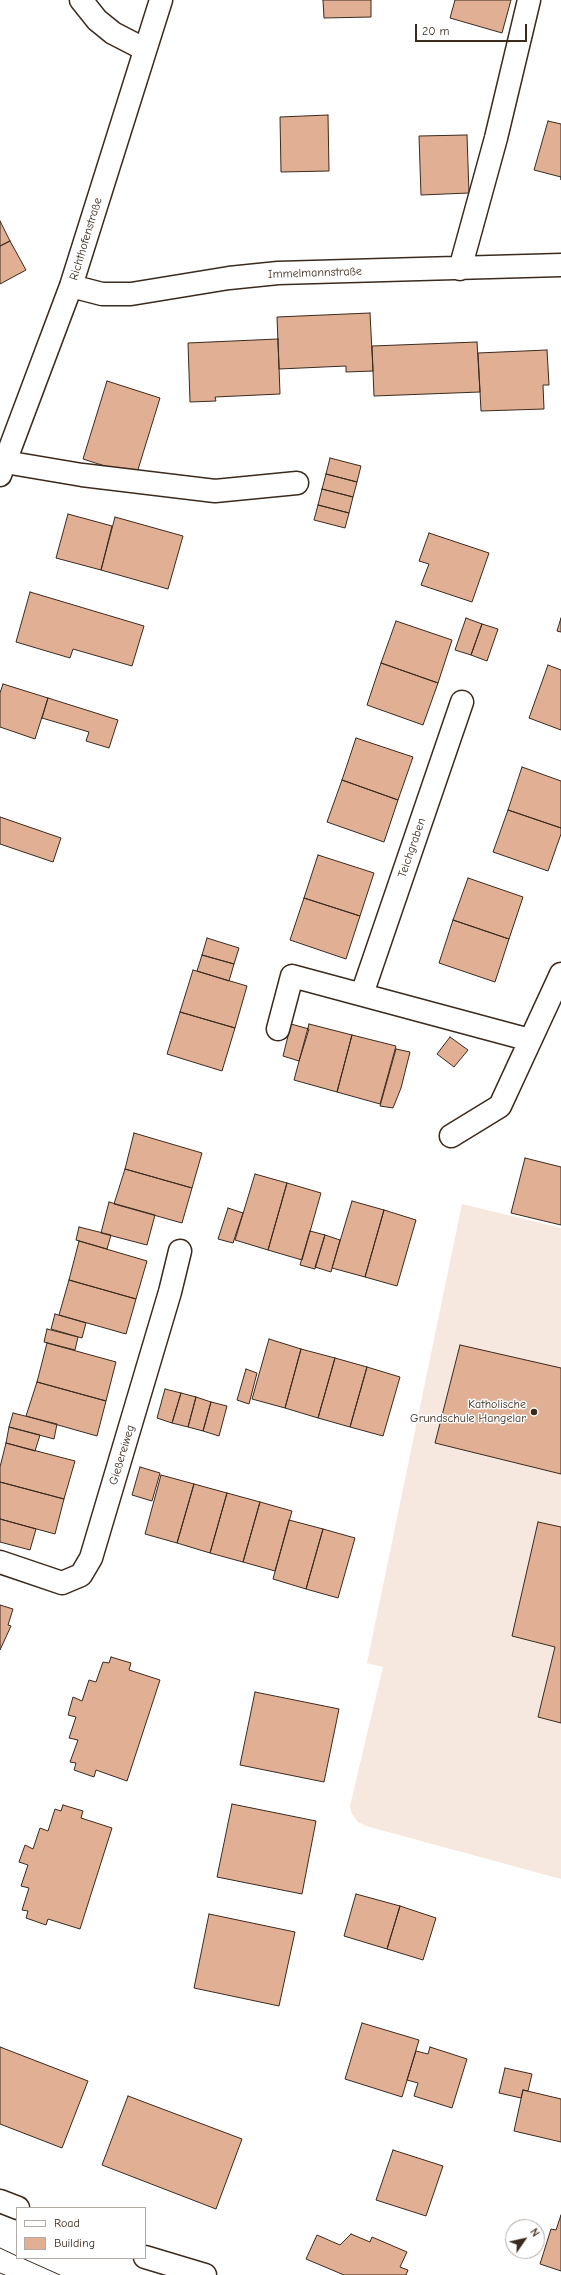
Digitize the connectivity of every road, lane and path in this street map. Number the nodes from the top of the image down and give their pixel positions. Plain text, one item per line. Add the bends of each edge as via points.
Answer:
1 (80, 0) edge
2 (161, 0) edge
3 (529, 0) edge
4 (144, 49) junction
5 (561, 265) edge
6 (460, 268) junction
7 (71, 286) junction
8 (2, 469) edge
9 (297, 483) dead end
10 (462, 702) dead end
11 (561, 974) edge
12 (362, 994) junction
13 (278, 1029) dead end
14 (530, 1040) junction
15 (451, 1136) dead end
16 (180, 1251) dead end
17 (0, 1562) edge
18 (0, 2201) edge
19 (16, 2207) edge
20 (146, 2257) edge
21 (205, 2275) edge

1 - 4 street via 97,20 113,33
2 - 4 street, Richthofenstraße
3 - 6 street via 496,138
4 - 7 street, Richthofenstraße
5 - 6 street, Immelmannstraße
6 - 7 street, Immelmannstraße via 278,273 229,278 132,294 102,294
7 - 8 street, Richthofenstraße
8 - 9 street via 82,475 216,491
10 - 12 street, Teichgraben
11 - 14 street
12 - 13 street via 292,976
12 - 14 street
14 - 15 street via 500,1106
16 - 17 street, Gießereiweg via 168,1300 91,1558 81,1575 62,1583
18 - 19 street
20 - 21 street

